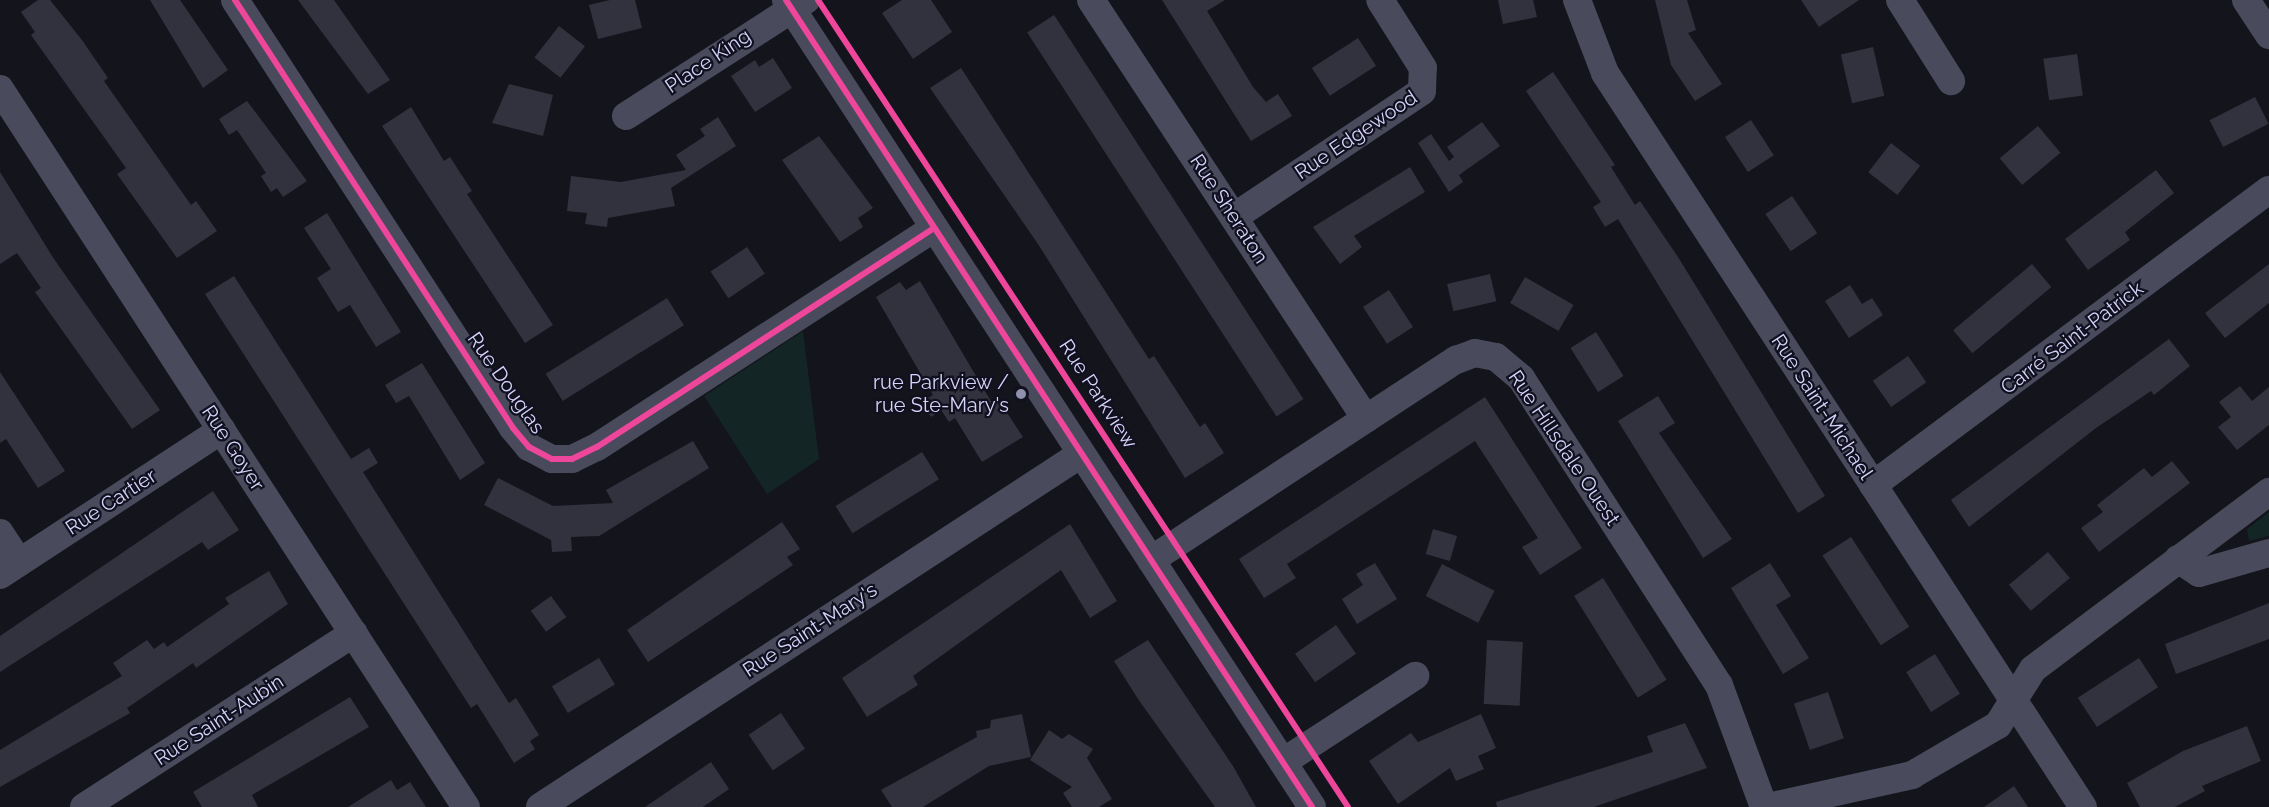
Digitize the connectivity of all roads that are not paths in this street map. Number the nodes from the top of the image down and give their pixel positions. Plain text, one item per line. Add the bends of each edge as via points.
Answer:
1 (235, 0) edge
2 (1091, 0) edge
3 (1380, 0) edge
4 (1577, 0) edge
5 (1900, 0) edge
6 (2246, 0) edge
7 (794, 3) edge
8 (2269, 35) edge
9 (1951, 81) dead end
10 (0, 89) edge
11 (626, 116) dead end
12 (2269, 189) edge
13 (1234, 217) junction
14 (934, 228) junction
15 (1366, 419) junction
16 (222, 430) junction
17 (1081, 454) junction
18 (1873, 485) junction
19 (2269, 492) edge
20 (0, 533) edge
21 (2269, 553) edge
22 (2178, 559) junction
23 (1151, 560) junction
24 (10, 568) edge
25 (354, 633) junction
26 (1415, 676) dead end
27 (2014, 700) junction
28 (1283, 762) junction
29 (1840, 799) edge
30 (84, 807) edge
31 (466, 807) edge
32 (540, 807) edge
33 (1312, 807) edge
34 (1766, 807) edge
35 (2083, 807) edge

1 - 14 street, Rue Douglas via 513,428 529,447 552,459 572,459 597,447
2 - 13 street, Rue Sheraton
3 - 13 street, Rue Edgewood via 1424,68 1422,91
4 - 18 street, Rue Saint-Michael via 1605,73
5 - 9 street
6 - 8 street
7 - 11 street, Place King
7 - 14 street
10 - 16 street, Rue Goyer
12 - 18 street, Carré Saint-Patrick
13 - 15 street, Rue Sheraton
14 - 17 street
15 - 23 street, Rue Hillsdale Ouest
15 - 34 street, Rue Hillsdale Ouest via 1466,355 1486,353 1514,369 1719,685
16 - 24 street, Rue Cartier
16 - 25 street, Rue Goyer
17 - 23 street
17 - 32 street, Rue Saint-Mary's
18 - 27 street, Rue Saint-Michael
19 - 22 street
20 - 24 street
21 - 22 street via 2199,573
22 - 27 street via 2033,669
23 - 28 street
25 - 30 street, Rue Saint-Aubin
25 - 31 street, Rue Goyer
26 - 28 street
27 - 29 street via 1998,725 1923,771
27 - 35 street, Rue Saint-Michael
28 - 33 street
29 - 34 street

